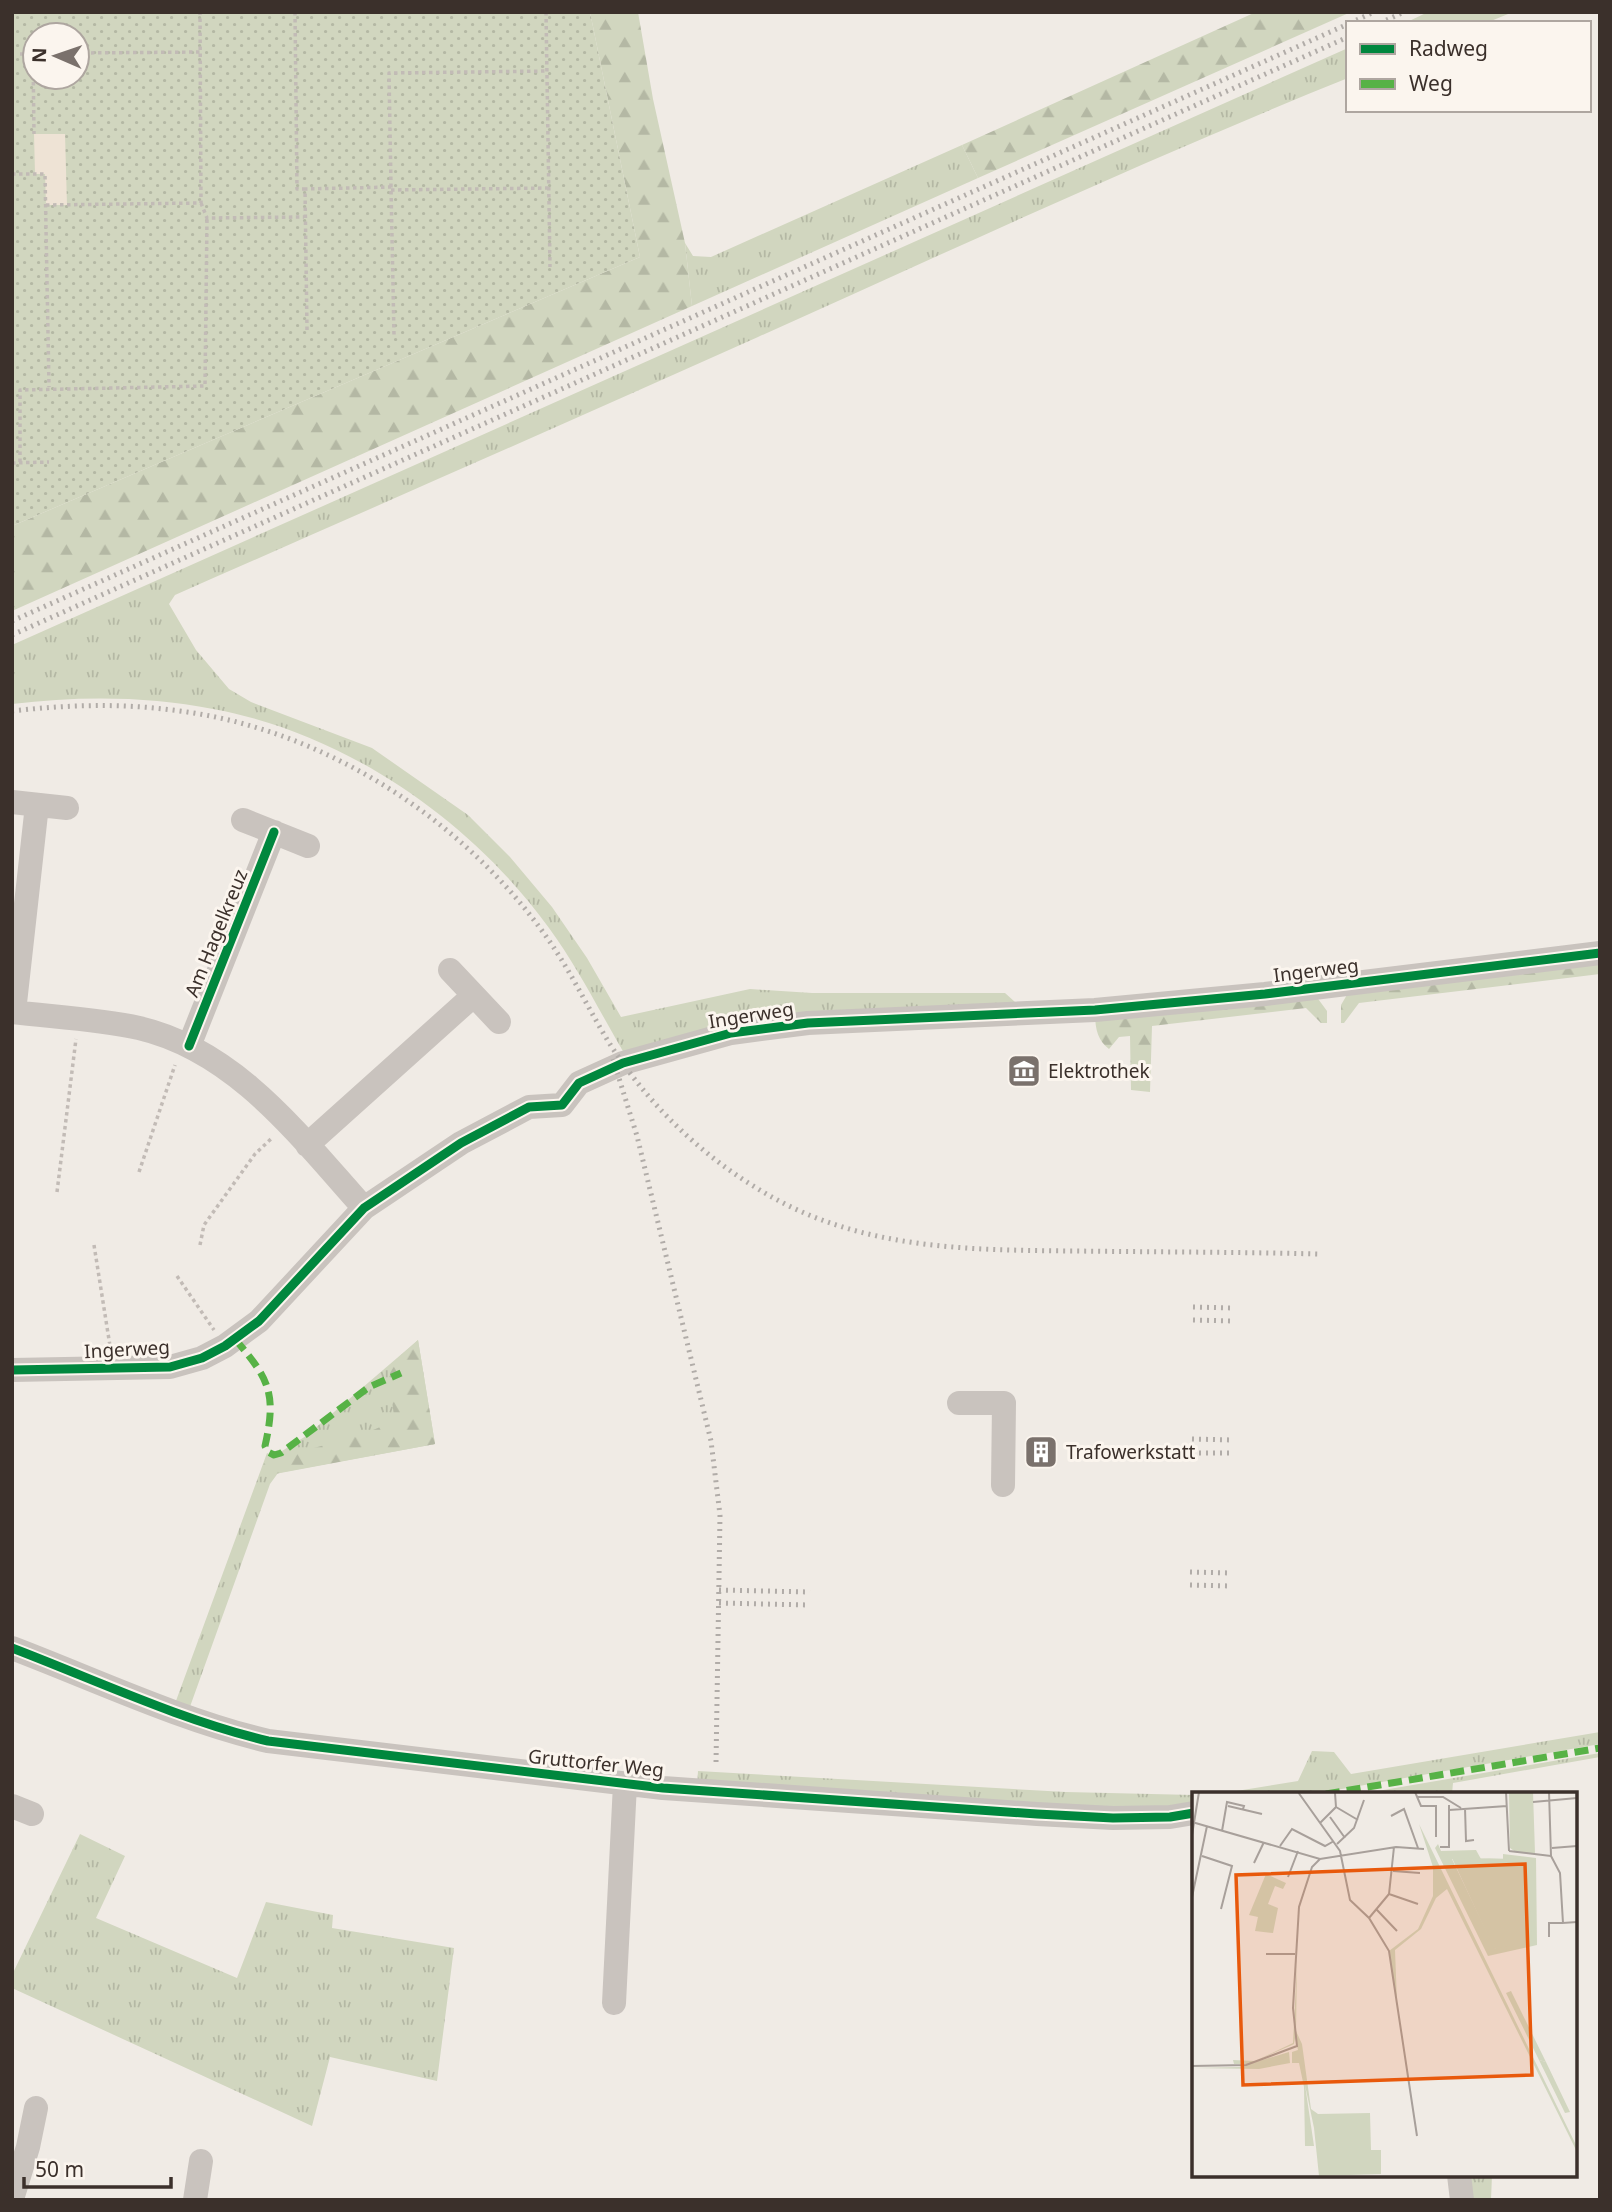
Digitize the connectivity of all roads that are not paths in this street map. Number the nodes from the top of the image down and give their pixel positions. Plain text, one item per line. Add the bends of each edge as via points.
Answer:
1 (24, 803) edge
2 (67, 808) dead end
3 (243, 820) dead end
4 (274, 832) junction
5 (308, 846) dead end
6 (1600, 954) edge
7 (450, 970) dead end
8 (473, 996) junction
9 (13, 1012) edge
10 (499, 1022) dead end
11 (186, 1045) junction
12 (307, 1144) junction
13 (364, 1208) junction
14 (12, 1370) edge
15 (959, 1403) dead end
16 (1003, 1485) dead end
17 (12, 1648) edge
18 (625, 1784) junction
19 (1192, 1813) edge
20 (614, 2003) dead end
21 (36, 2108) dead end
22 (201, 2161) dead end
23 (1459, 2177) edge
24 (12, 2199) edge
25 (195, 2200) edge
26 (1462, 2200) edge

1 - 2 street
1 - 9 street
3 - 4 street
4 - 5 street
4 - 11 street, Am Hagelkreuz
6 - 13 street, Ingerweg via 1095,1010 834,1022 731,1033 623,1063 579,1083 562,1105 529,1107 461,1143
7 - 8 street
8 - 10 street
8 - 12 street
9 - 11 street via 141,1029
11 - 12 street via 257,1092
12 - 13 street
13 - 14 street, Ingerweg via 259,1321 202,1358 170,1367
15 - 16 street via 1004,1404
17 - 18 street, Gruttorfer Weg via 186,1717 268,1741
18 - 19 street, Gruttorfer Weg via 1113,1818
18 - 20 street
21 - 24 street
22 - 25 street
23 - 26 street

